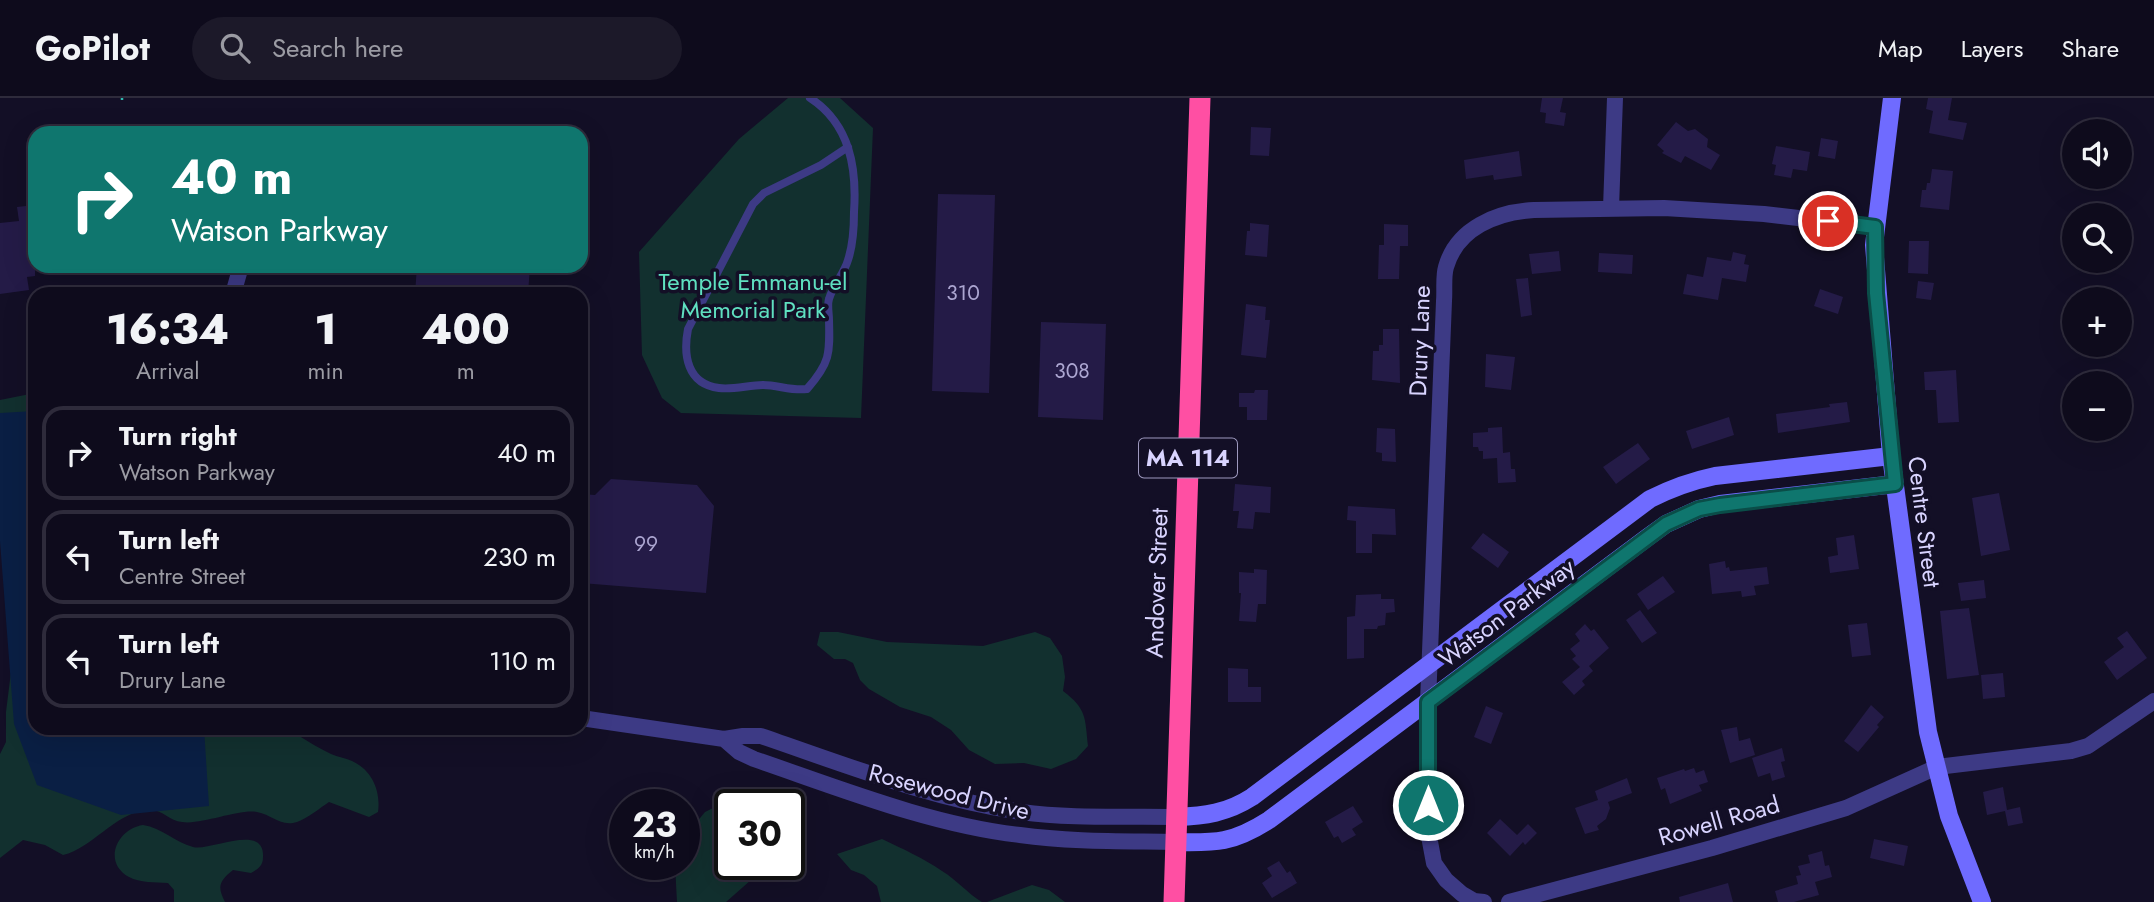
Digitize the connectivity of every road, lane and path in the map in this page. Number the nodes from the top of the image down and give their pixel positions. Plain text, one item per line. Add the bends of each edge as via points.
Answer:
1 (810, 98) edge
2 (1200, 98) edge
3 (1615, 98) edge
4 (1892, 98) edge
5 (848, 147) junction
6 (1611, 208) junction
7 (1875, 227) junction
8 (1891, 456) junction
9 (1895, 484) junction
10 (1431, 662) junction
11 (2154, 701) edge
12 (1428, 702) junction
13 (588, 719) edge
14 (724, 739) junction
15 (1937, 767) junction
16 (1175, 817) junction
17 (1175, 842) junction
18 (1174, 902) edge
19 (1484, 902) edge
20 (1509, 902) edge
21 (1982, 902) edge

1 - 5 lane via 833,117
2 - 16 highway, Andover Street / MA 114
3 - 6 street
4 - 7 main road, Centre Street
5 - 5 lane via 856,192 853,230 848,260 828,300 825,366 807,389 764,385 720,388 702,382 686,361 688,329 752,204
6 - 7 street, Drury Lane via 1765,214
6 - 10 street, Drury Lane via 1514,211 1494,217 1464,238 1446,268
7 - 8 main road, Centre Street via 1876,293
8 - 9 main road, Centre Street
8 - 10 main road, Watson Parkway via 1715,476 1670,489 1650,499
9 - 12 main road, Watson Parkway via 1720,505 1682,515
9 - 15 main road, Centre Street via 1926,719
10 - 12 street, Drury Lane
10 - 16 main road, Watson Parkway via 1240,805 1206,816
11 - 15 street, Rowell Road via 2088,746
12 - 17 main road, Watson Parkway via 1254,830 1215,843
12 - 19 street via 1428,831 1434,863 1462,894
13 - 14 street, Rosewood Drive
14 - 16 street, Rosewood Drive via 761,736 923,790 1024,812
14 - 17 street, Rosewood Drive via 754,759 917,813 991,831
15 - 20 street, Rowell Road via 1846,808
15 - 21 main road, Centre Street via 1949,816
16 - 17 highway, Andover Street / MA 114
17 - 18 highway, Andover Street / MA 114

